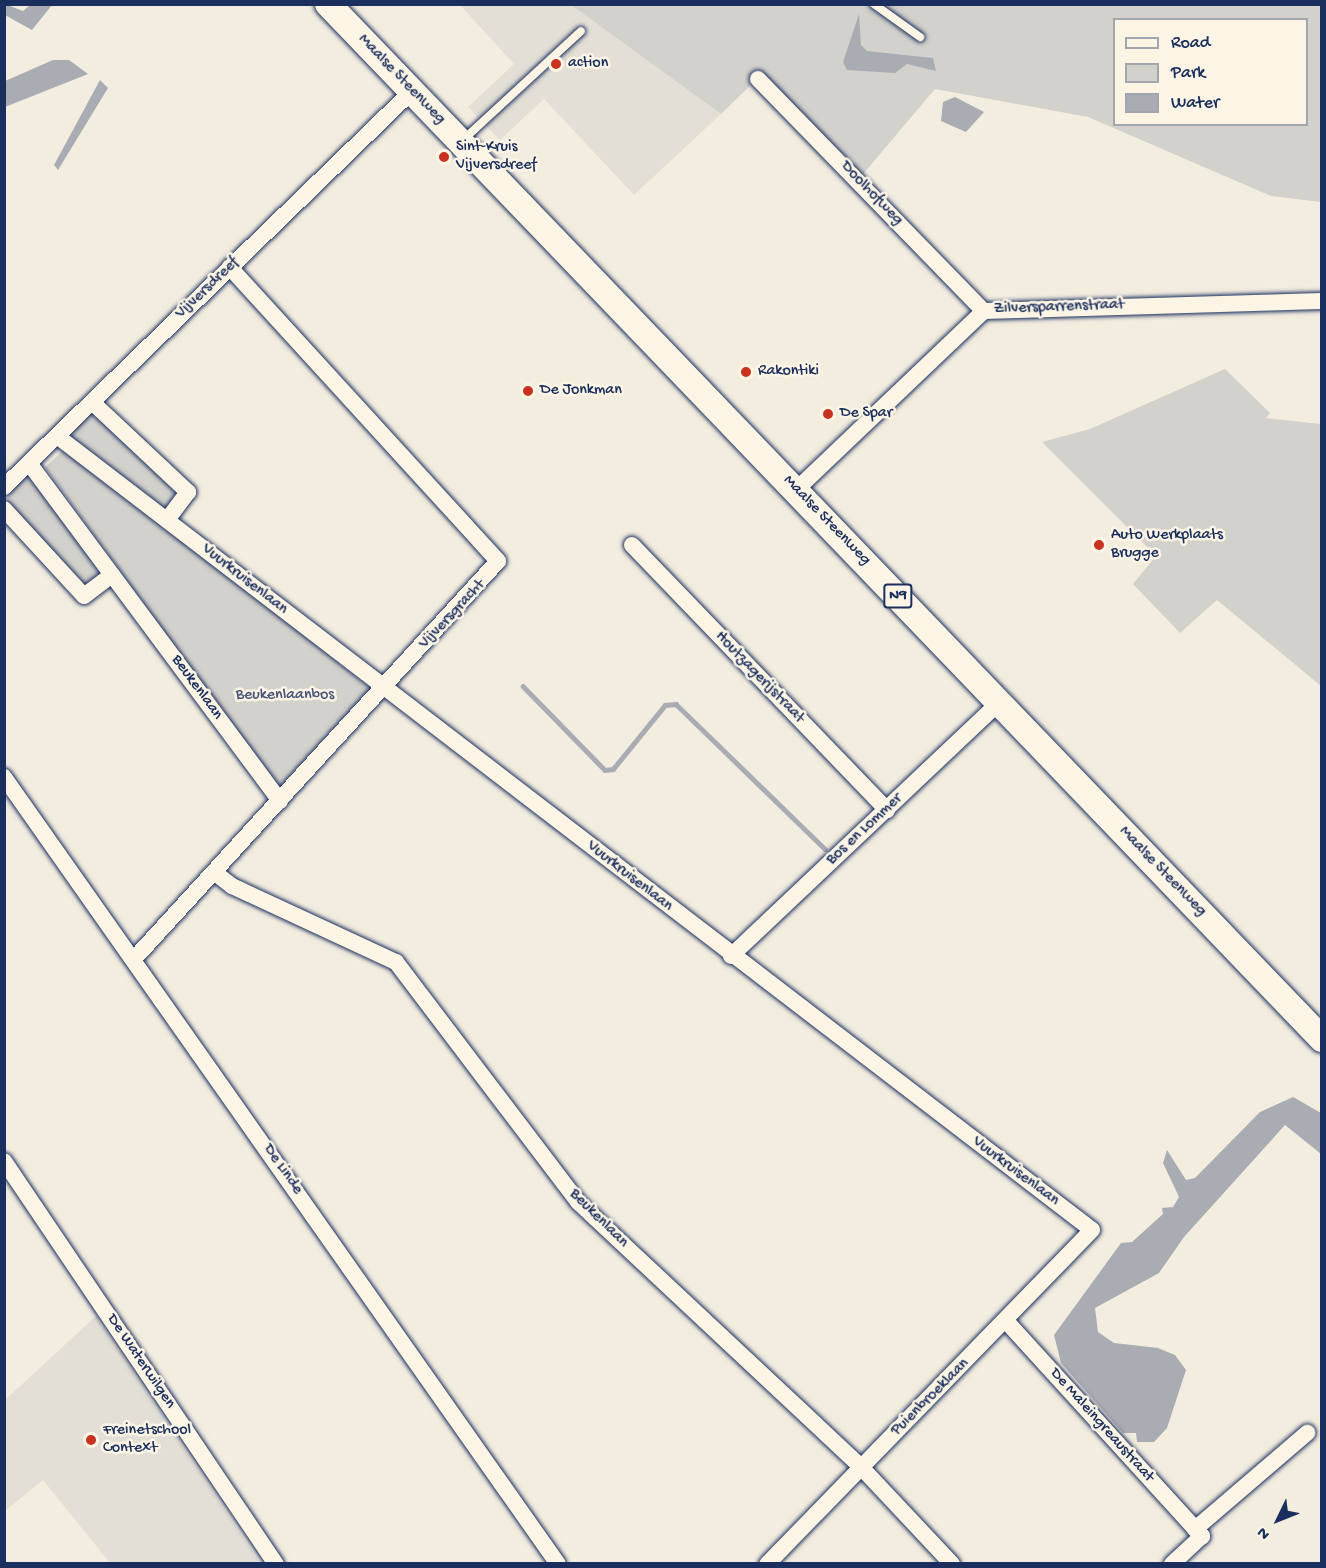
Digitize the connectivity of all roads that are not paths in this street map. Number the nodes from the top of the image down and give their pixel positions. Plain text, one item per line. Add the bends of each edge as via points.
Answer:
1 (328, 4) edge
2 (874, 4) edge
3 (581, 31) dead end
4 (920, 37) dead end
5 (758, 79) dead end
6 (412, 91) junction
7 (461, 142) junction
8 (230, 267) junction
9 (1322, 301) edge
10 (984, 310) junction
11 (92, 402) junction
12 (57, 436) junction
13 (29, 463) junction
14 (4, 487) edge
15 (797, 489) junction
16 (4, 508) edge
17 (167, 520) junction
18 (632, 545) dead end
19 (112, 575) junction
20 (385, 688) junction
21 (999, 703) junction
22 (4, 777) edge
23 (280, 801) junction
24 (886, 810) junction
25 (214, 872) junction
26 (731, 956) junction
27 (134, 959) junction
28 (1322, 1039) edge
29 (4, 1161) edge
30 (1092, 1230) joint
31 (1007, 1322) junction
32 (1307, 1433) dead end
33 (861, 1467) junction
34 (1195, 1529) junction
35 (276, 1563) edge
36 (558, 1563) edge
37 (767, 1563) edge
38 (952, 1563) edge
39 (1172, 1563) edge

1 - 6 main road, Maalse Steenweg / N9
2 - 4 lane
3 - 7 lane
5 - 10 street, Doolhofweg
6 - 7 main road, Maalse Steenweg / N9
6 - 8 street, Vijversdreef
7 - 15 main road, Maalse Steenweg / N9
8 - 11 street, Vijversdreef
8 - 20 street, Vijversgracht via 498,561
9 - 10 street, Zilversparrenstraat
10 - 15 street, Zilversparrenstraat
11 - 12 street, Vijversdreef
11 - 17 street via 189,492
12 - 13 street, Vijversdreef
12 - 17 street, Vuurkruisenlaan
13 - 14 street, Vijversdreef
13 - 19 street, Beukenlaan
15 - 21 main road, Maalse Steenweg / N9
16 - 19 street via 84,596
17 - 20 street, Vuurkruisenlaan
18 - 24 street, Houtzagerijstraat
19 - 23 street, Beukenlaan
20 - 23 street, Vijversgracht
20 - 26 street, Vuurkruisenlaan
21 - 24 street, Bos en Lommer
21 - 28 main road, Maalse Steenweg / N9
22 - 27 street, De Linde
23 - 25 street, Vijversgracht
24 - 26 street, Bos en Lommer
25 - 27 street, Vijversgracht
25 - 33 street, Beukenlaan via 232,886 396,962 578,1202
26 - 30 street, Vuurkruisenlaan
27 - 36 street, De Linde
29 - 35 street, De Waterwilgen
30 - 31 street, Puienbroeklaan
31 - 33 street, Puienbroeklaan
31 - 34 street, De Maleingreaustraat
32 - 34 street
33 - 37 street, Puienbroeklaan
33 - 38 street, Beukenlaan
34 - 39 street via 1202,1536

